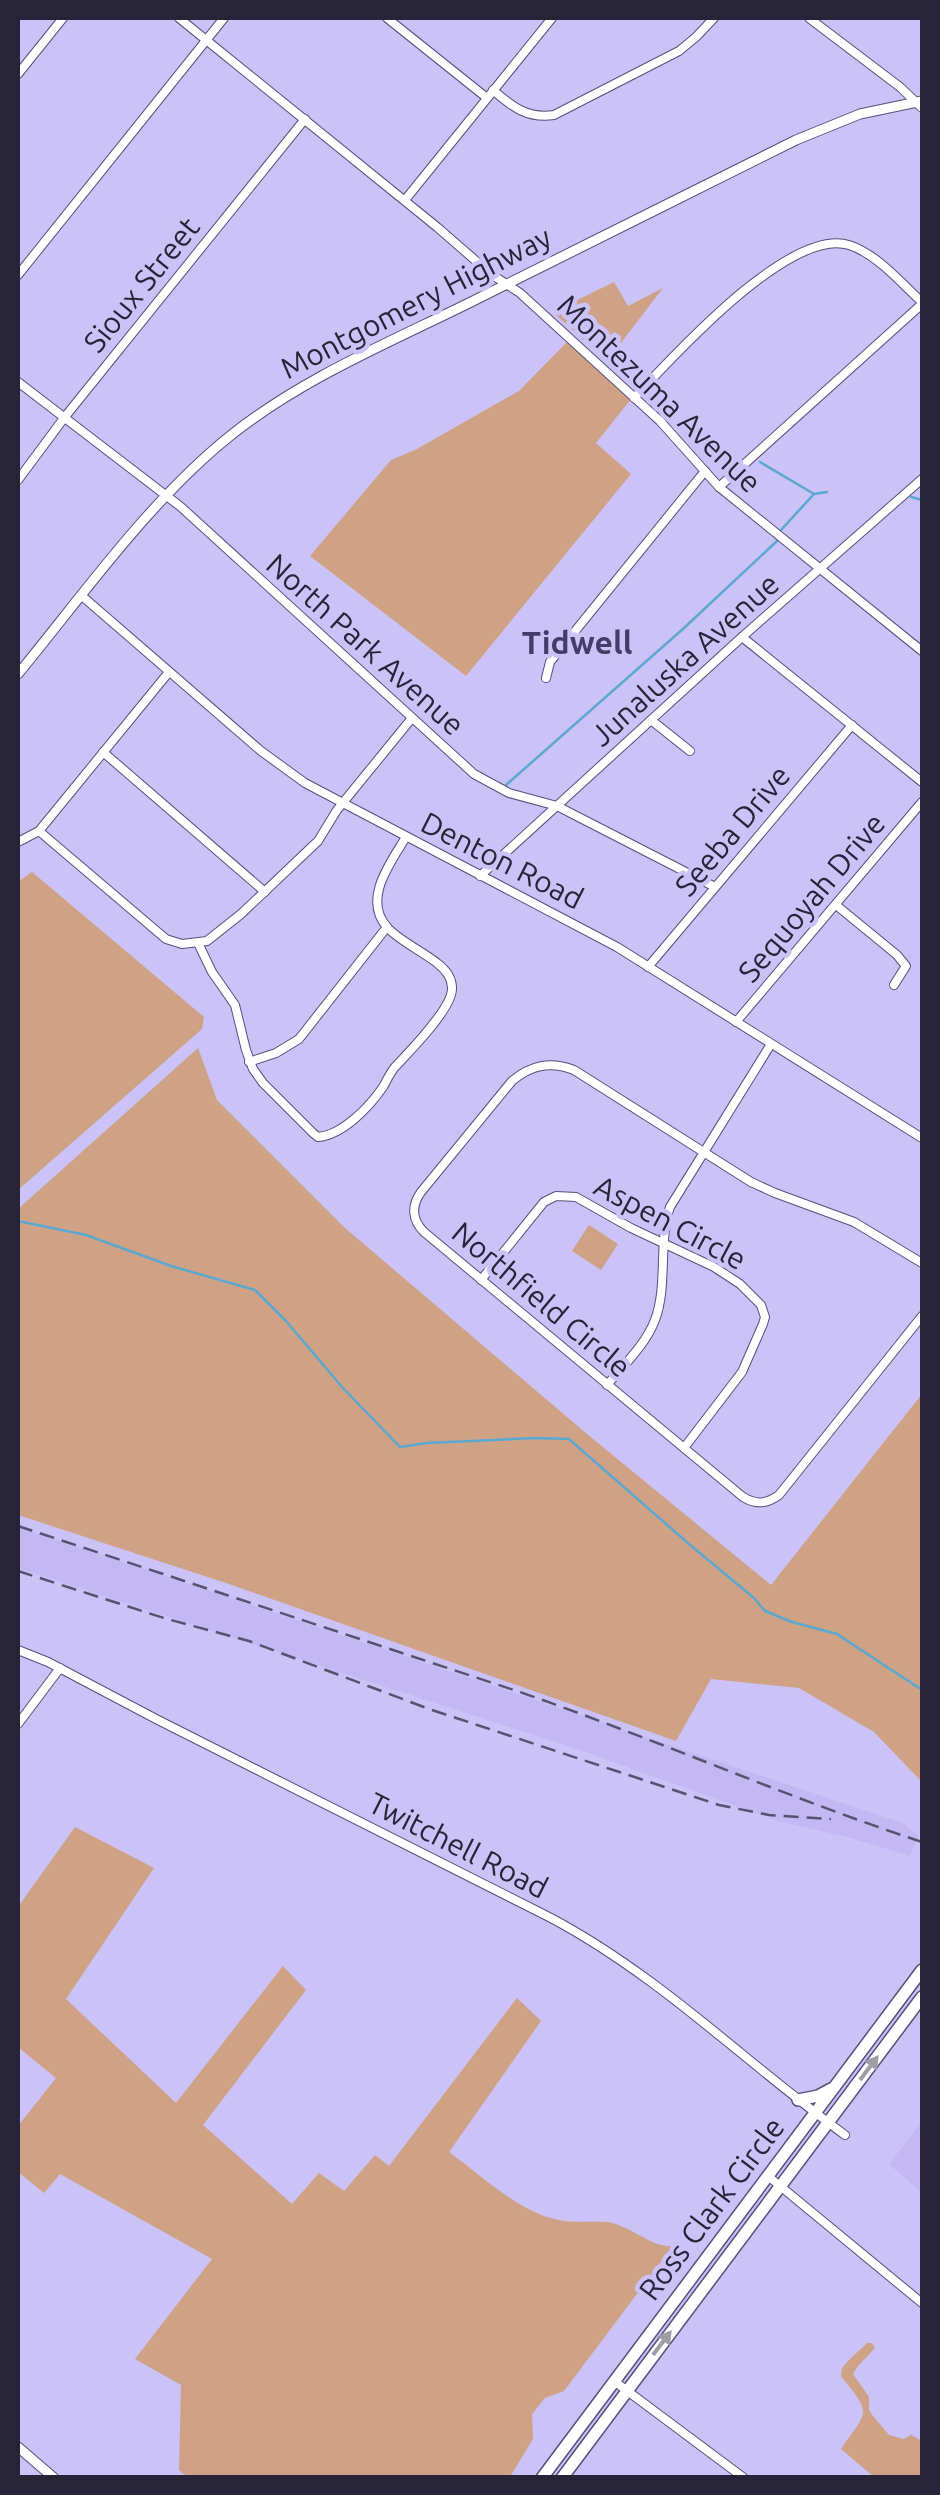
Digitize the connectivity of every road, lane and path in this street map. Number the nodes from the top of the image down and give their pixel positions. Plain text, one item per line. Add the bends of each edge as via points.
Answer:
1 (63, 18) edge
2 (179, 18) edge
3 (224, 18) edge
4 (387, 18) edge
5 (552, 18) edge
6 (714, 18) edge
7 (809, 18) edge
8 (206, 40) junction
9 (18, 74) edge
10 (490, 94) junction
11 (920, 104) edge
12 (304, 119) junction
13 (405, 200) junction
14 (18, 275) edge
15 (507, 284) junction
16 (922, 303) edge
17 (18, 382) edge
18 (634, 398) junction
19 (64, 418) junction
20 (705, 472) junction
21 (922, 479) edge
22 (18, 480) edge
23 (719, 487) junction
24 (166, 496) junction
25 (821, 569) junction
26 (82, 596) junction
27 (742, 637) junction
28 (922, 651) edge
29 (169, 672) junction
30 (18, 674) edge
31 (546, 678) dead end
32 (412, 718) junction
33 (650, 720) junction
34 (852, 725) junction
35 (690, 751) dead end
36 (103, 752) junction
37 (922, 782) edge
38 (922, 802) edge
39 (342, 804) junction
40 (557, 806) junction
41 (38, 831) junction
42 (406, 837) junction
43 (18, 842) edge
44 (480, 876) junction
45 (715, 886) junction
46 (265, 892) junction
47 (836, 905) junction
48 (387, 928) junction
49 (198, 943) junction
50 (648, 967) junction
51 (894, 985) dead end
52 (736, 1022) junction
53 (771, 1044) junction
54 (249, 1062) junction
55 (922, 1138) edge
56 (703, 1152) junction
57 (664, 1244) junction
58 (922, 1263) edge
59 (481, 1280) junction
60 (922, 1316) edge
61 (607, 1384) junction
62 (684, 1448) junction
63 (18, 1650) edge
64 (60, 1668) junction
65 (18, 1724) edge
66 (922, 1970) edge
67 (922, 1997) edge
68 (835, 2087) junction
69 (798, 2100) junction
70 (815, 2113) junction
71 (828, 2122) junction
72 (846, 2135) dead end
73 (768, 2176) junction
74 (780, 2186) junction
75 (922, 2303) edge
76 (614, 2381) junction
77 (627, 2391) junction
78 (18, 2447) edge
79 (49, 2476) edge
80 (542, 2478) edge
81 (562, 2478) edge
82 (744, 2478) edge

1 - 9 street
2 - 8 street, Montezuma Avenue
3 - 8 street
4 - 10 street
5 - 10 street
6 - 10 street via 679,51 554,116 526,114
7 - 11 street
8 - 12 street, Montezuma Avenue
8 - 14 street
10 - 13 street
11 - 15 main road, Montgomery Highway via 860,114 819,130
12 - 13 street, Montezuma Avenue
12 - 19 street, Sioux Street
13 - 15 street, Montezuma Avenue
15 - 18 street, Montezuma Avenue
15 - 24 main road, Montgomery Highway via 274,404
16 - 18 street via 860,250 820,245 748,287
16 - 23 street
17 - 19 street, North Park Avenue
18 - 20 street, Montezuma Avenue
19 - 22 street, Sioux Street
19 - 24 street, North Park Avenue
20 - 23 street, Montezuma Avenue
20 - 31 street via 550,662
21 - 25 street, Junaluska Avenue
23 - 25 street, Montezuma Avenue
24 - 26 main road, Montgomery Highway
24 - 32 street, North Park Avenue
25 - 27 street, Junaluska Avenue
25 - 28 street, Montezuma Avenue
26 - 29 street, Denton Road
26 - 30 main road, Montgomery Highway
27 - 33 street, Junaluska Avenue
27 - 34 street
29 - 36 street
29 - 39 street, Denton Road via 272,760
32 - 39 street
32 - 40 street, North Park Avenue via 486,783
33 - 35 street
33 - 40 street, Junaluska Avenue
34 - 37 street
34 - 45 street, Seeba Drive
36 - 41 street
36 - 46 street
38 - 47 street, Sequoyah Drive
39 - 42 street, Denton Road
39 - 46 street via 318,842
40 - 44 street, Junaluska Avenue
40 - 45 street, North Park Avenue
41 - 43 street
41 - 49 street via 166,938
42 - 44 street, Denton Road
42 - 48 street via 378,888
44 - 50 street, Denton Road
45 - 50 street, Seeba Drive
46 - 49 street
47 - 51 street via 906,966
47 - 52 street, Sequoyah Drive
48 - 54 street via 299,1039
48 - 54 street via 440,964 452,989 418,1044 362,1110 318,1137
49 - 54 street via 235,1006
50 - 52 street, Denton Road
52 - 53 street, Denton Road
53 - 55 street, Denton Road
53 - 56 street
56 - 57 street via 670,1207
56 - 58 street, Northfield Circle via 774,1193 854,1222
56 - 59 street, Northfield Circle via 574,1070 549,1065 524,1072 414,1204 420,1230
57 - 59 street, Aspen Circle via 576,1197 556,1196
57 - 61 street via 655,1320
57 - 62 street, Aspen Circle via 740,1284 765,1317 737,1381
59 - 61 street, Northfield Circle
60 - 62 street, Northfield Circle via 772,1500 747,1500
61 - 62 street, Northfield Circle
63 - 64 street, Twitchell Road
64 - 65 street
64 - 69 street, Twitchell Road via 604,1947
66 - 68 highway, Ross Clark Circle
71 -> 67 highway, Ross Clark Circle
68 - 69 highway
68 - 70 highway, Ross Clark Circle
69 - 70 street, Twitchell Road
70 - 71 street, Twitchell Road
70 - 73 highway, Ross Clark Circle
71 - 72 street, Twitchell Road
71 - 74 highway, Ross Clark Circle
73 - 74 street
73 - 76 highway, Ross Clark Circle
74 - 75 street
77 -> 74 highway, Ross Clark Circle
76 - 77 street
76 - 80 highway, Ross Clark Circle
77 - 81 highway, Ross Clark Circle
77 - 82 street
78 - 79 main road

